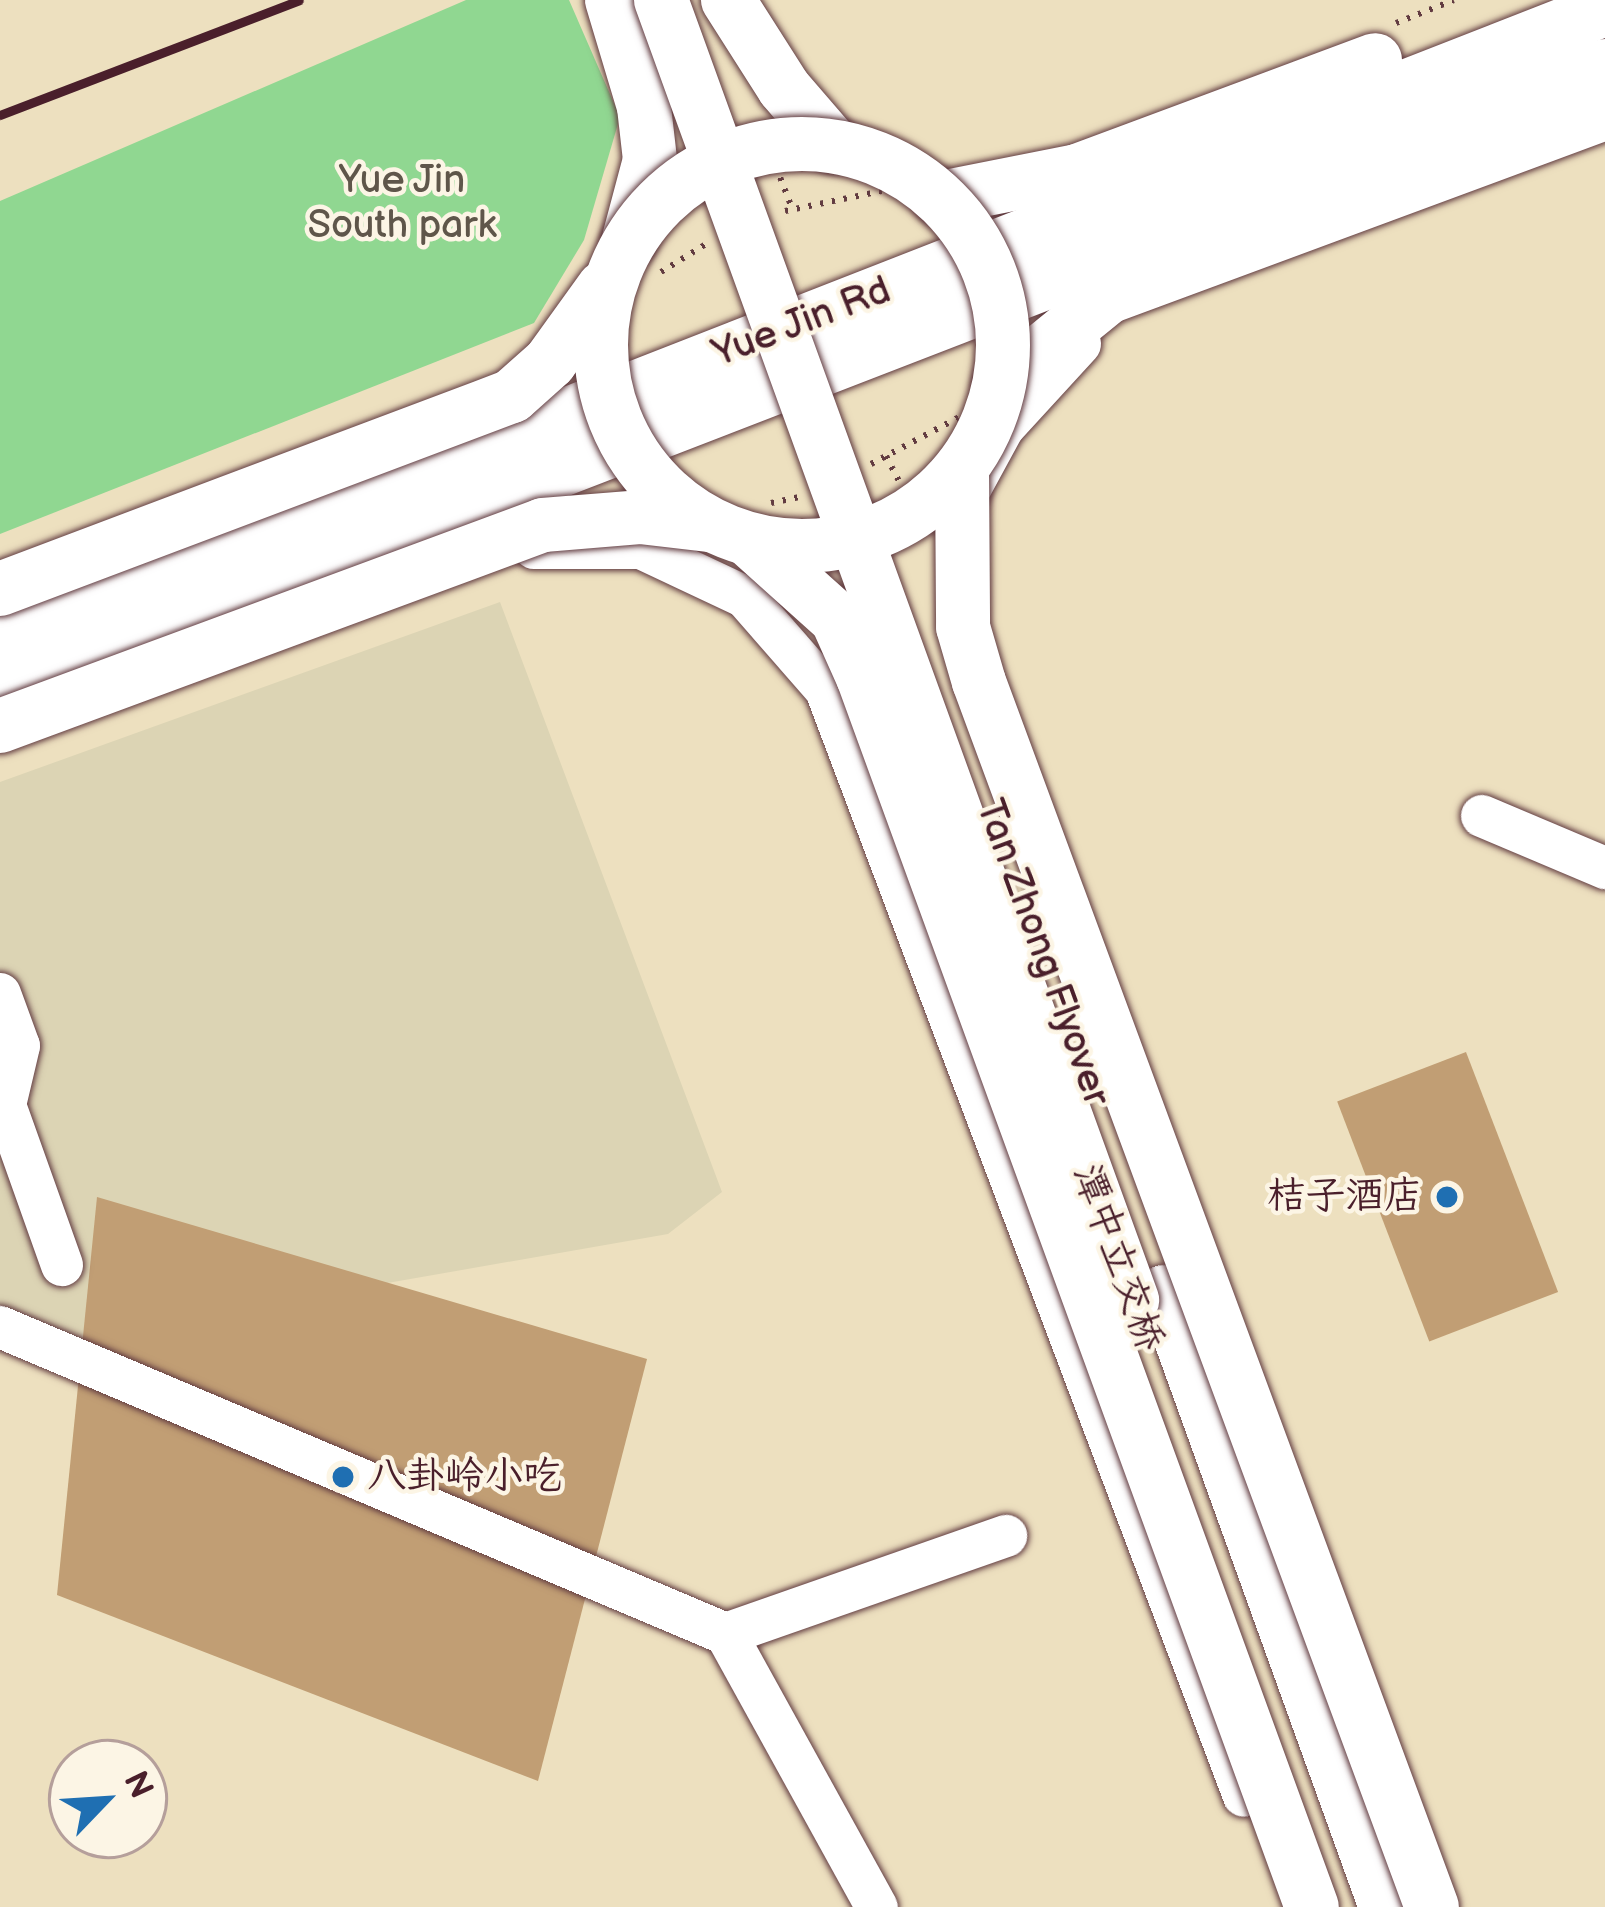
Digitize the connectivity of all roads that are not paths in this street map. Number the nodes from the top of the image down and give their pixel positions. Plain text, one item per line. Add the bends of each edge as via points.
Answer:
1 (612, 0) edge
2 (661, 0) edge
3 (694, 0) edge
4 (728, 0) edge
5 (1535, 0) edge
6 (1605, 9) edge
7 (1605, 66) edge
8 (1605, 113) edge
9 (1605, 125) edge
10 (833, 145) junction
11 (941, 198) junction
12 (620, 257) junction
13 (1001, 384) junction
14 (962, 470) junction
15 (729, 533) junction
16 (0, 589) edge
17 (0, 637) edge
18 (0, 687) edge
19 (0, 726) edge
20 (0, 747) edge
21 (1482, 816) dead end
22 (1605, 868) edge
23 (0, 994) edge
24 (62, 1265) dead end
25 (0, 1327) edge
26 (1006, 1536) dead end
27 (726, 1634) junction
28 (877, 1907) edge
29 (1286, 1907) edge
30 (1312, 1907) edge
31 (1357, 1907) edge
32 (1386, 1907) edge
33 (1413, 1907) edge
34 (1432, 1907) edge

1 - 12 main road via 644,107 650,160
2 - 31 main road, 潭中立交桥, bridge
3 - 32 main road, Tan Zhong Flyover, bridge
4 - 10 main road via 784,88
5 - 11 main road via 1077,171
6 - 17 main road, Yue Jin Rd
7 - 18 main road, Yue Jin Rd
8 - 13 main road via 1108,297 1038,346
9 - 33 street via 1099,324 1003,428 945,536 949,659
10 - 11 main road, bridge
10 - 12 main road, bridge via 754,148 717,161 682,181
11 - 13 main road, bridge via 973,238 994,284 1004,333
12 - 15 main road, bridge via 600,347 614,418 652,480
12 - 16 main road, bridge via 572,337 512,396
13 - 14 main road, bridge
14 - 15 main road, bridge via 938,497 868,538 787,548
14 - 34 main road, bridge via 963,628 979,682
15 - 19 main road, bridge via 589,518 477,543
15 - 30 main road, bridge via 837,619 863,677
20 - 29 street via 517,548 641,548 745,597 826,690
21 - 22 street
23 - 24 street via 19,1046 5,1105
25 - 27 street
26 - 27 street
27 - 28 street

